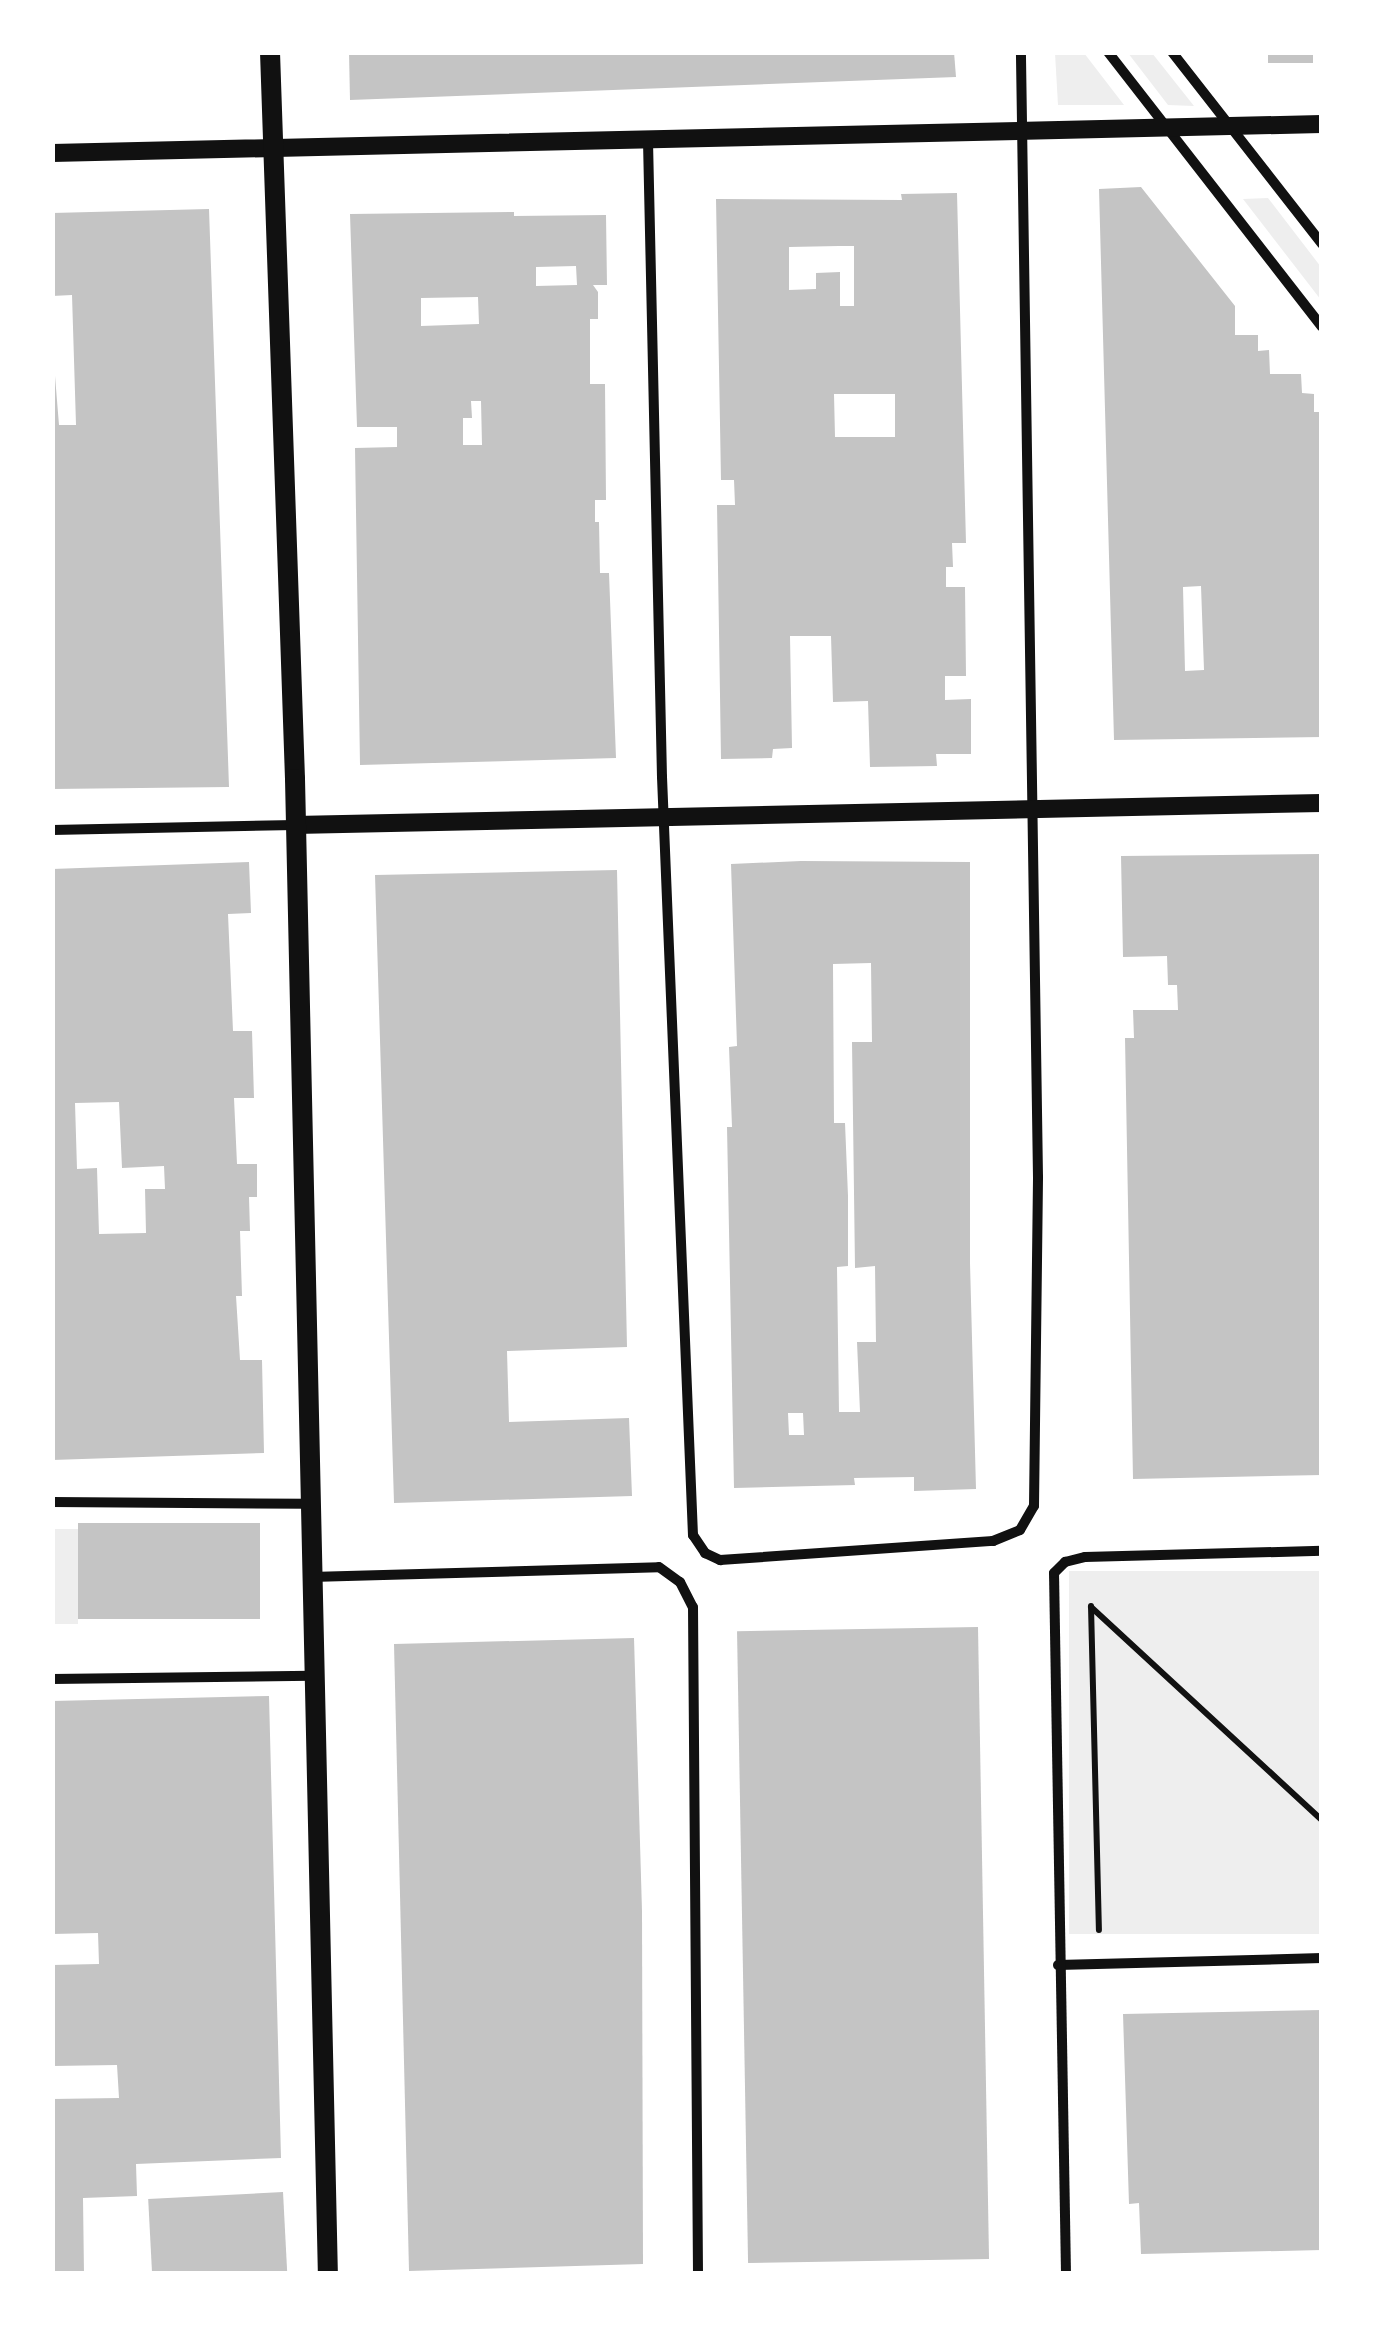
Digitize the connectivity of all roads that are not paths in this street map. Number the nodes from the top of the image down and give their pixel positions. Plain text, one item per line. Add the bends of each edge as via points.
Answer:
1 (270, 52) edge
2 (1021, 52) edge
3 (1108, 52) edge
4 (1172, 52) edge
5 (1322, 124) edge
6 (1232, 128) junction
7 (1168, 130) junction
8 (1022, 133) junction
9 (648, 141) junction
10 (272, 149) junction
11 (52, 153) edge
12 (1322, 244) edge
13 (1322, 327) edge
14 (1322, 802) edge
15 (1034, 809) junction
16 (664, 817) junction
17 (295, 826) junction
18 (52, 830) edge
19 (52, 1502) edge
20 (308, 1504) junction
21 (1322, 1552) edge
22 (310, 1577) junction
23 (312, 1676) junction
24 (52, 1679) edge
25 (1322, 1958) edge
26 (1058, 1965) junction
27 (328, 2274) edge
28 (698, 2274) edge
29 (1066, 2274) edge

1 - 10 main road
2 - 8 street
3 - 7 street
4 - 6 street
5 - 6 street
6 - 7 street
6 - 12 street
7 - 8 street
7 - 13 street
8 - 9 street
8 - 15 street
9 - 10 street
9 - 16 street
10 - 11 street
10 - 17 main road
14 - 15 street
15 - 16 street
15 - 16 street via 1034,1506 1020,1530 993,1541 720,1560 692,1535
16 - 17 street
17 - 18 street
17 - 20 main road
19 - 20 street
20 - 22 main road
21 - 26 street via 1086,1557 1065,1562 1052,1580
22 - 23 main road
22 - 28 street via 659,1567 680,1582 694,1607
23 - 24 street
23 - 27 main road
25 - 26 street
26 - 29 street

